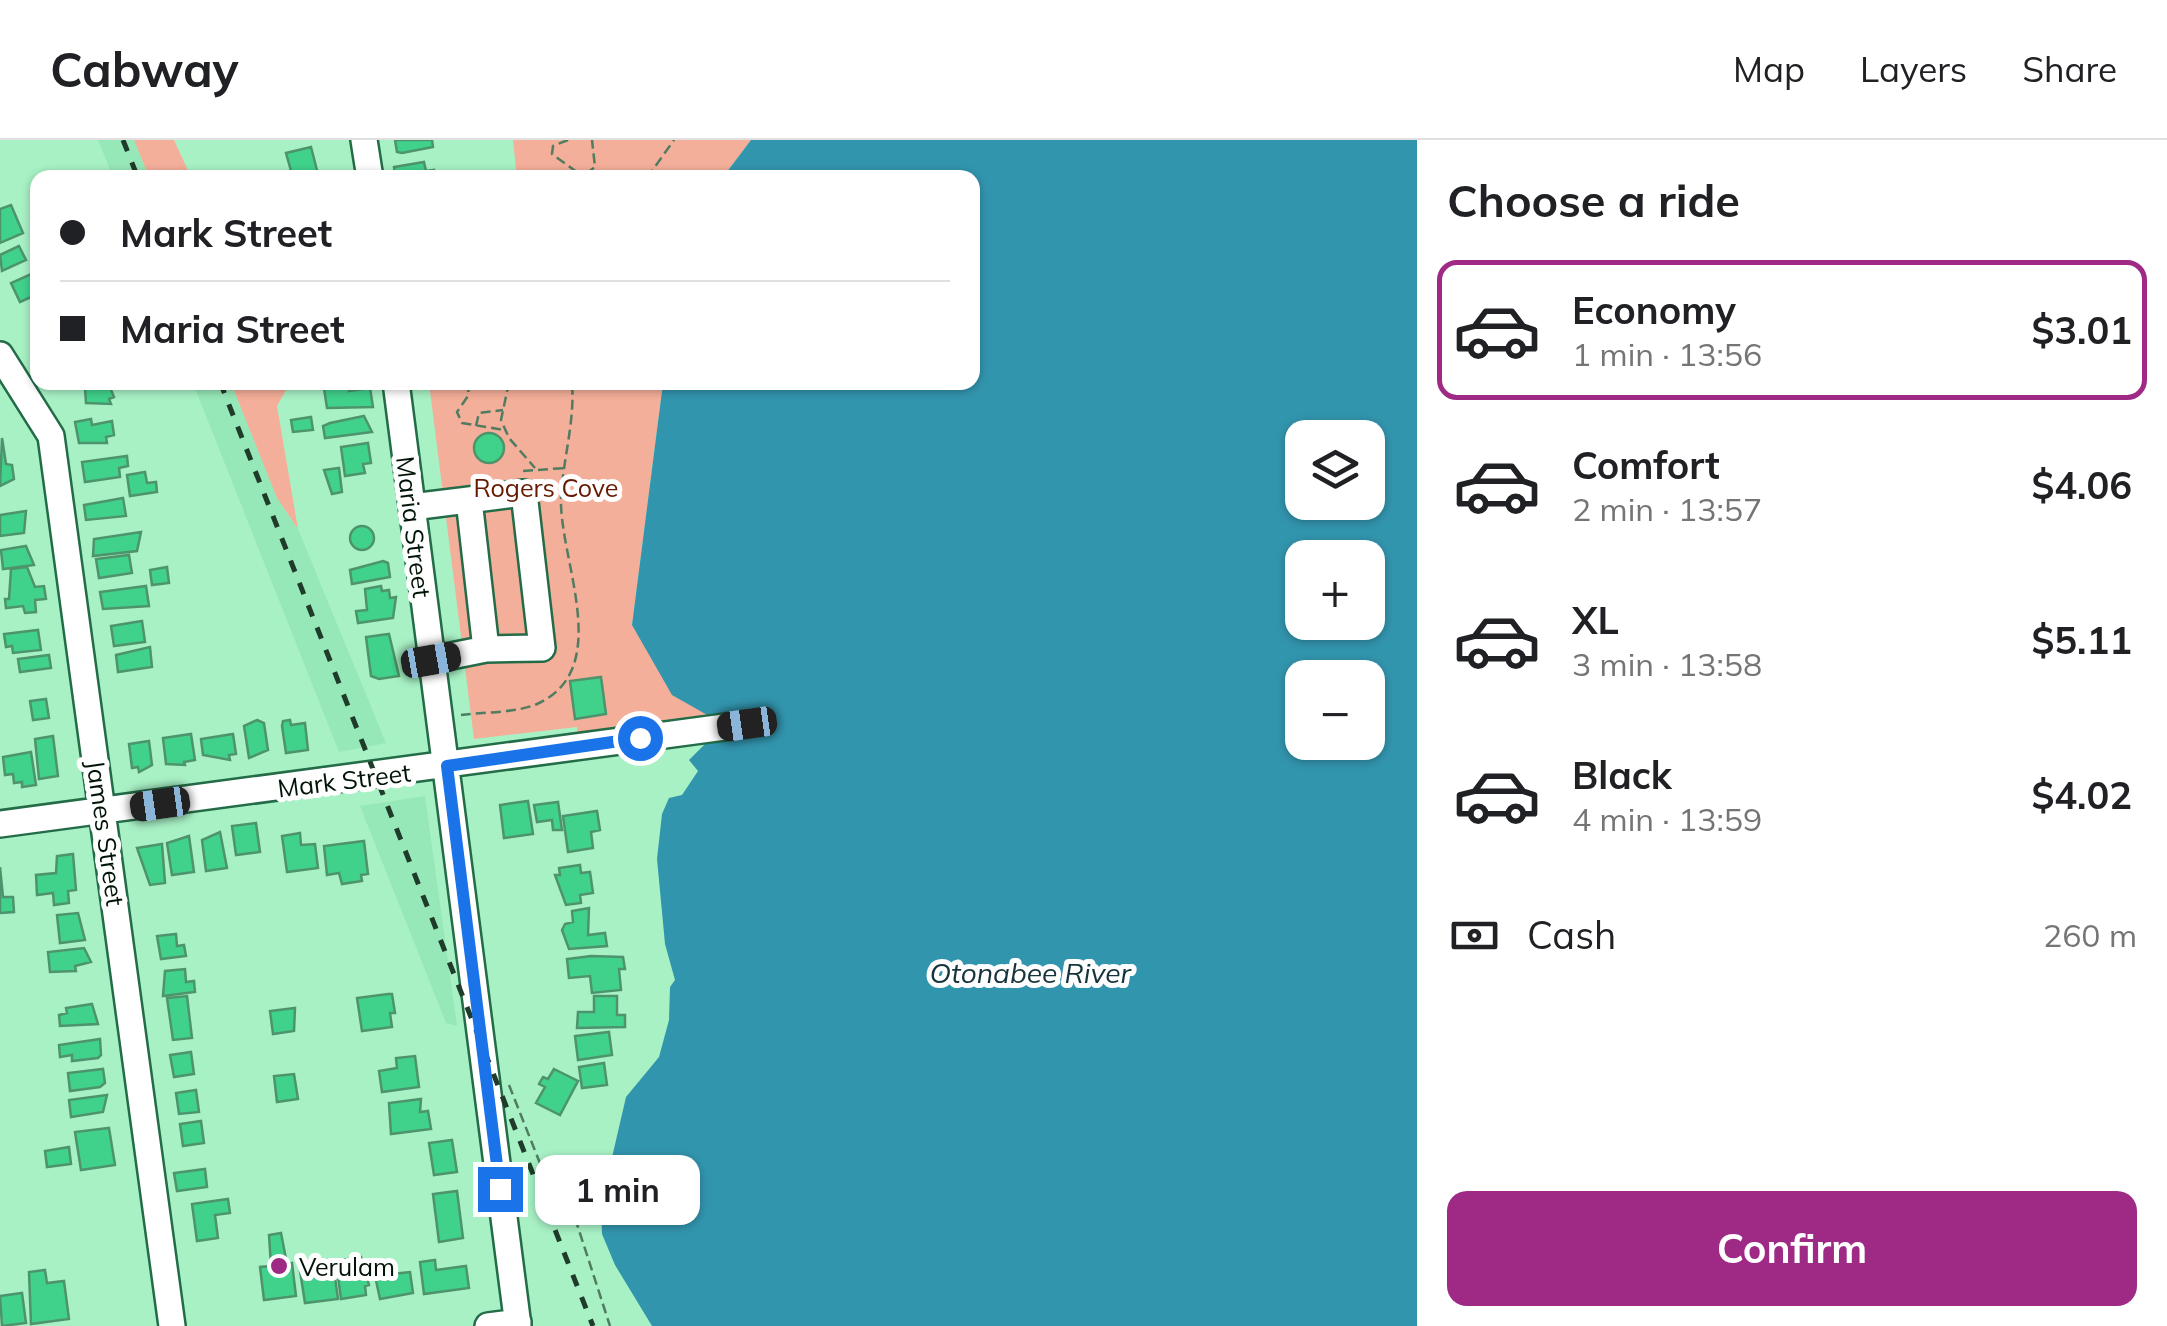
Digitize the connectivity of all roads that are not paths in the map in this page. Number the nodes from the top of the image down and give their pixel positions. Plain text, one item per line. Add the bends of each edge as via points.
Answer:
1 (364, 140) edge
2 (369, 170) edge
3 (0, 355) edge
4 (397, 390) edge
5 (469, 500) junction
6 (412, 507) junction
7 (486, 650) junction
8 (431, 660) junction
9 (747, 724) dead end
10 (447, 766) junction
11 (104, 811) junction
12 (0, 824) edge
13 (518, 1324) edge
14 (172, 1326) edge
15 (488, 1326) edge

1 - 2 street
3 - 11 street, James Street via 51,436
4 - 6 street, Maria Street
5 - 6 street
5 - 7 street
5 - 7 street via 524,493 542,648
6 - 8 street, Maria Street
7 - 8 street
8 - 10 street, Maria Street
9 - 10 street, Mark Street
10 - 11 street, Mark Street
10 - 13 street, Maria Street
11 - 12 street, Mark Street
11 - 14 street, James Street
13 - 15 street

